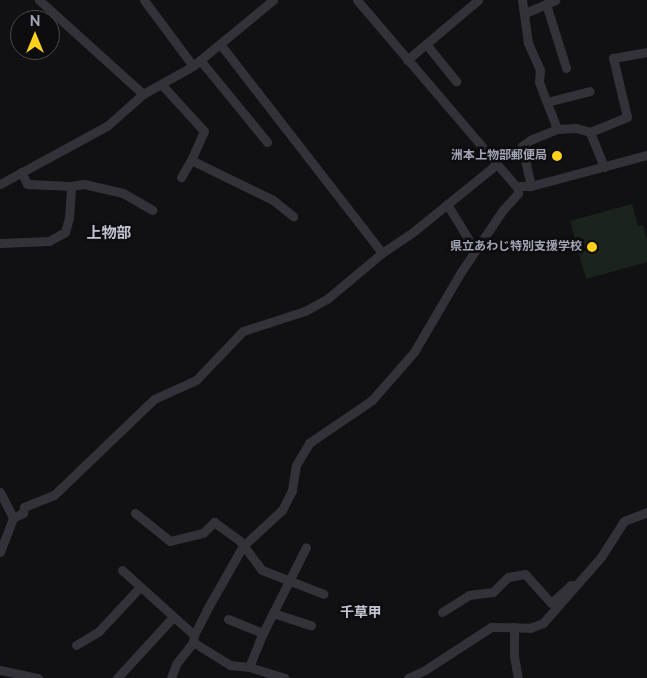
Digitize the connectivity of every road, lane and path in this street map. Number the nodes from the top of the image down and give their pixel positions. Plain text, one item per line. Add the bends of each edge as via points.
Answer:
1 (39, 0) edge
2 (144, 0) edge
3 (273, 0) edge
4 (357, 0) edge
5 (478, 0) edge
6 (522, 0) edge
7 (555, 0) edge
8 (546, 4) junction
9 (526, 13) junction
10 (220, 44) junction
11 (426, 44) junction
12 (647, 52) edge
13 (407, 60) junction
14 (196, 63) junction
15 (566, 68) dead end
16 (456, 81) dead end
17 (162, 86) junction
18 (590, 91) dead end
19 (143, 94) junction
20 (547, 102) junction
21 (557, 129) junction
22 (590, 132) junction
23 (267, 142) dead end
24 (647, 155) edge
25 (191, 160) junction
26 (497, 164) junction
27 (604, 167) junction
28 (22, 172) junction
29 (181, 177) dead end
30 (0, 184) edge
31 (71, 186) junction
32 (531, 186) junction
33 (518, 187) junction
34 (447, 204) junction
35 (152, 210) dead end
36 (293, 216) dead end
37 (0, 243) edge
38 (475, 250) junction
39 (382, 253) junction
40 (0, 492) edge
41 (647, 512) edge
42 (135, 513) dead end
43 (13, 518) junction
44 (243, 546) junction
45 (306, 547) dead end
46 (0, 552) edge
47 (122, 570) dead end
48 (289, 579) junction
49 (578, 585) junction
50 (140, 587) junction
51 (324, 594) dead end
52 (442, 612) dead end
53 (274, 613) junction
54 (173, 617) junction
55 (228, 619) dead end
56 (311, 624) dead end
57 (514, 627) junction
58 (263, 633) junction
59 (194, 639) junction
60 (76, 646) dead end
61 (249, 667) junction
62 (0, 670) edge
63 (264, 675) edge
64 (38, 678) edge
65 (118, 678) edge
66 (171, 678) edge
67 (284, 678) edge
68 (408, 678) edge
69 (518, 678) edge

1 - 19 street
2 - 14 street
3 - 10 street
4 - 13 street
5 - 11 street
6 - 9 street
7 - 8 street
8 - 9 street
8 - 15 street
9 - 20 street via 528,43 540,70 539,82
10 - 14 street
10 - 39 street
11 - 13 street
11 - 16 street
12 - 22 street via 614,58 627,117
13 - 26 street
14 - 17 street
14 - 23 street
17 - 19 street
17 - 25 street via 204,131
18 - 20 street
19 - 28 street via 107,126
20 - 21 street
21 - 22 street via 576,128
21 - 32 street via 522,146
22 - 27 street
24 - 27 street
25 - 29 street
25 - 36 street via 273,200
26 - 33 street
26 - 34 street
27 - 32 street
28 - 30 street
28 - 31 street via 27,184
31 - 35 street via 84,184 123,193
31 - 37 street via 65,232 49,241
32 - 33 street
33 - 38 street via 518,193
34 - 38 street
34 - 39 street
38 - 44 street via 433,316 418,348 372,400 309,443 296,465 292,490 282,510
39 - 43 street via 327,299 305,311 242,332 196,380 154,400 54,495 24,507 23,513
40 - 43 street
41 - 49 street via 624,521
42 - 44 street via 170,541 203,533 214,522
43 - 46 street
44 - 48 street via 262,570
44 - 59 street
45 - 48 street
47 - 50 street
48 - 51 street
48 - 53 street
49 - 52 street via 571,585 551,603 525,574 508,577 493,592 469,595
49 - 57 street via 543,623 530,628
50 - 54 street
50 - 60 street via 99,631
53 - 56 street
53 - 58 street
54 - 59 street
54 - 65 street
55 - 58 street
57 - 68 street via 491,628
57 - 69 street
58 - 61 street
59 - 61 street via 225,662
59 - 66 street via 176,664
61 - 63 street
62 - 64 street
63 - 67 street

